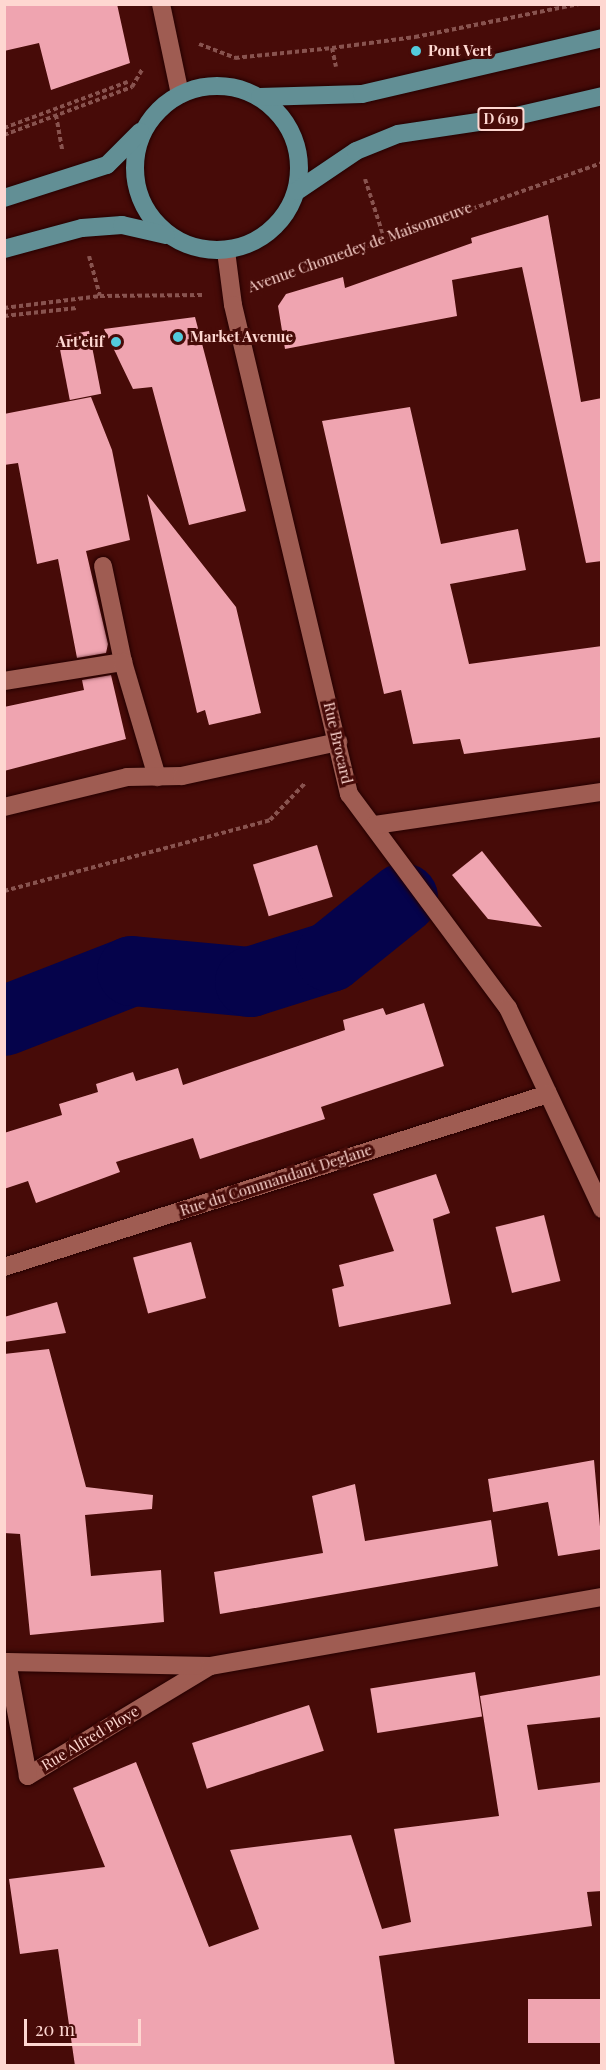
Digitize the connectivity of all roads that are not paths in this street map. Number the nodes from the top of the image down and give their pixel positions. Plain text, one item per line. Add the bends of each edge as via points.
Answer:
1 (161, 4) edge
2 (602, 38) edge
3 (180, 94) junction
4 (602, 96) edge
5 (260, 97) junction
6 (145, 126) junction
7 (297, 191) junction
8 (4, 198) edge
9 (168, 236) junction
10 (4, 249) edge
11 (226, 251) junction
12 (102, 566) dead end
13 (123, 662) junction
14 (4, 681) edge
15 (338, 742) junction
16 (157, 777) junction
17 (602, 792) edge
18 (4, 807) edge
19 (375, 825) junction
20 (548, 1094) junction
21 (602, 1209) edge
22 (4, 1267) edge
23 (602, 1597) edge
24 (210, 1666) junction

1 - 3 street
2 - 5 main road via 362,94
3 - 5 main road via 225,87
3 - 6 main road via 160,108
4 - 7 main road, D 619 via 512,117 398,134 356,151
5 - 7 main road via 274,108 294,138 300,173
6 - 8 main road via 107,165
6 - 9 main road via 136,149 139,197 150,219
7 - 11 main road via 271,232
9 - 10 main road via 122,225 82,228
9 - 11 main road via 186,246
11 - 15 street, Rue Brocard via 230,293
12 - 13 street
13 - 14 street
13 - 16 street
15 - 16 street via 182,776
15 - 19 street, Rue Brocard via 350,794
16 - 18 street via 127,777
17 - 19 street
19 - 20 street, Rue Brocard via 508,1008
20 - 21 street, Rue Brocard
20 - 22 street, Rue du Commandant Deglane
23 - 24 street, Rue Alfred Ploye
24 - 24 street, Rue Alfred Ploye via 159,1697 28,1776 7,1662

